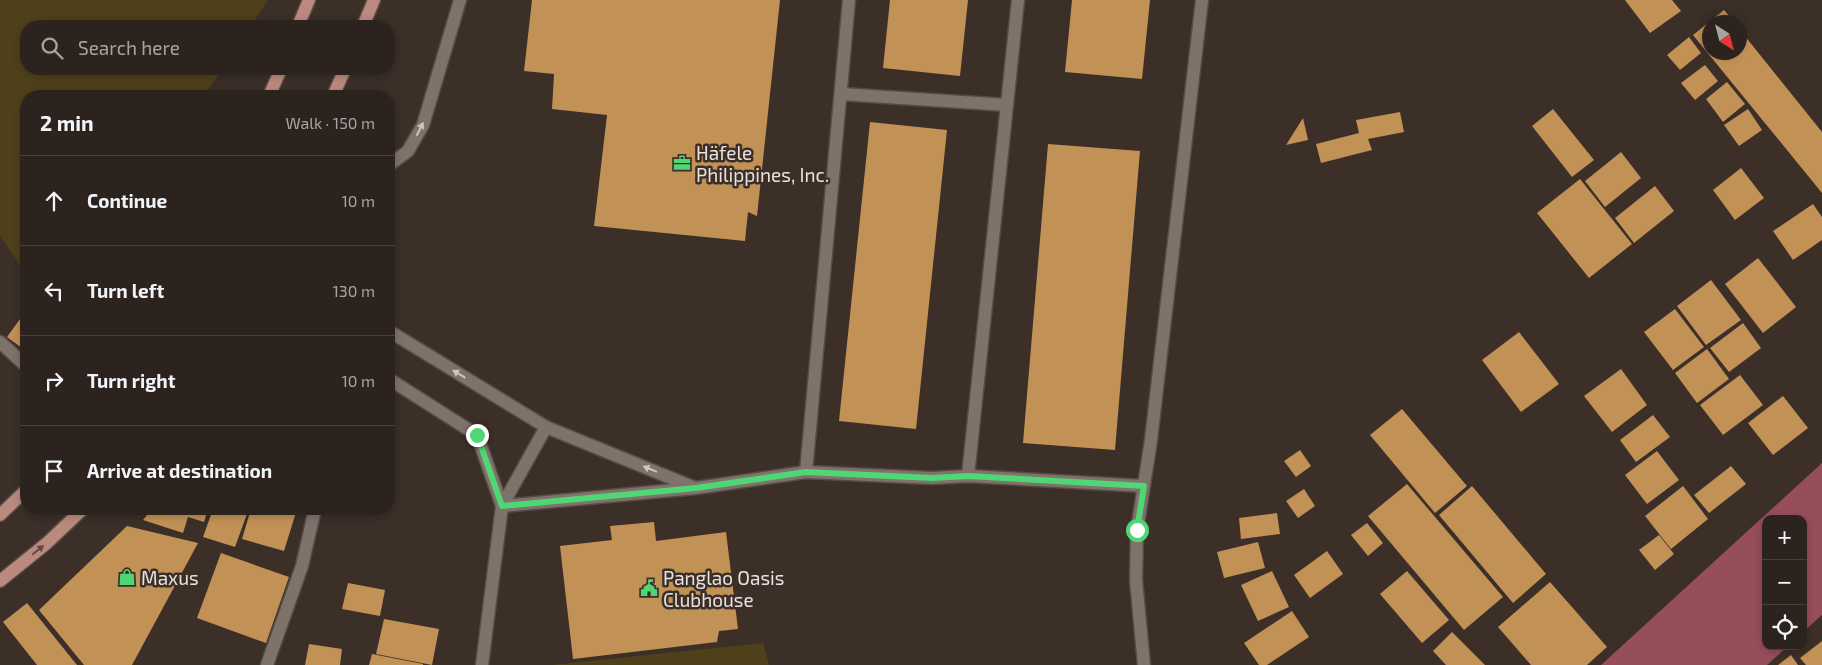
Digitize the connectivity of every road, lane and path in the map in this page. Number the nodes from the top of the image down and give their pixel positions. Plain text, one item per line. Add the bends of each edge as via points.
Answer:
1 (309, 0) edge
2 (374, 0) edge
3 (460, 0) edge
4 (849, 0) edge
5 (1018, 0) edge
6 (1202, 0) edge
7 (301, 20) edge
8 (365, 20) edge
9 (278, 75) edge
10 (342, 75) edge
11 (272, 90) edge
12 (336, 90) edge
13 (841, 94) junction
14 (1007, 105) junction
15 (395, 161) edge
16 (395, 336) edge
17 (0, 342) edge
18 (20, 360) edge
19 (395, 383) edge
20 (546, 427) junction
21 (806, 472) junction
22 (968, 476) junction
23 (1144, 486) junction
24 (696, 488) junction
25 (20, 496) edge
26 (502, 506) junction
27 (0, 515) edge
28 (77, 515) edge
29 (314, 515) edge
30 (0, 581) edge
31 (267, 665) edge
32 (482, 665) edge
33 (1144, 665) edge

1 - 7 main road
2 - 8 main road
15 -> 3 street via 408,151 423,126
4 - 13 street
5 - 14 street
6 - 23 street
9 - 11 main road
10 - 12 main road
13 - 14 street
13 - 21 street
14 - 22 street
20 -> 16 street
17 - 18 street
19 - 26 street via 477,435
24 -> 20 street
20 - 26 street
21 - 22 street via 932,478
21 - 24 street
22 - 23 street
23 - 33 street via 1137,530 1136,580
24 - 26 street
25 - 27 main road
26 - 32 street
30 -> 28 main road
29 - 31 street via 302,566

